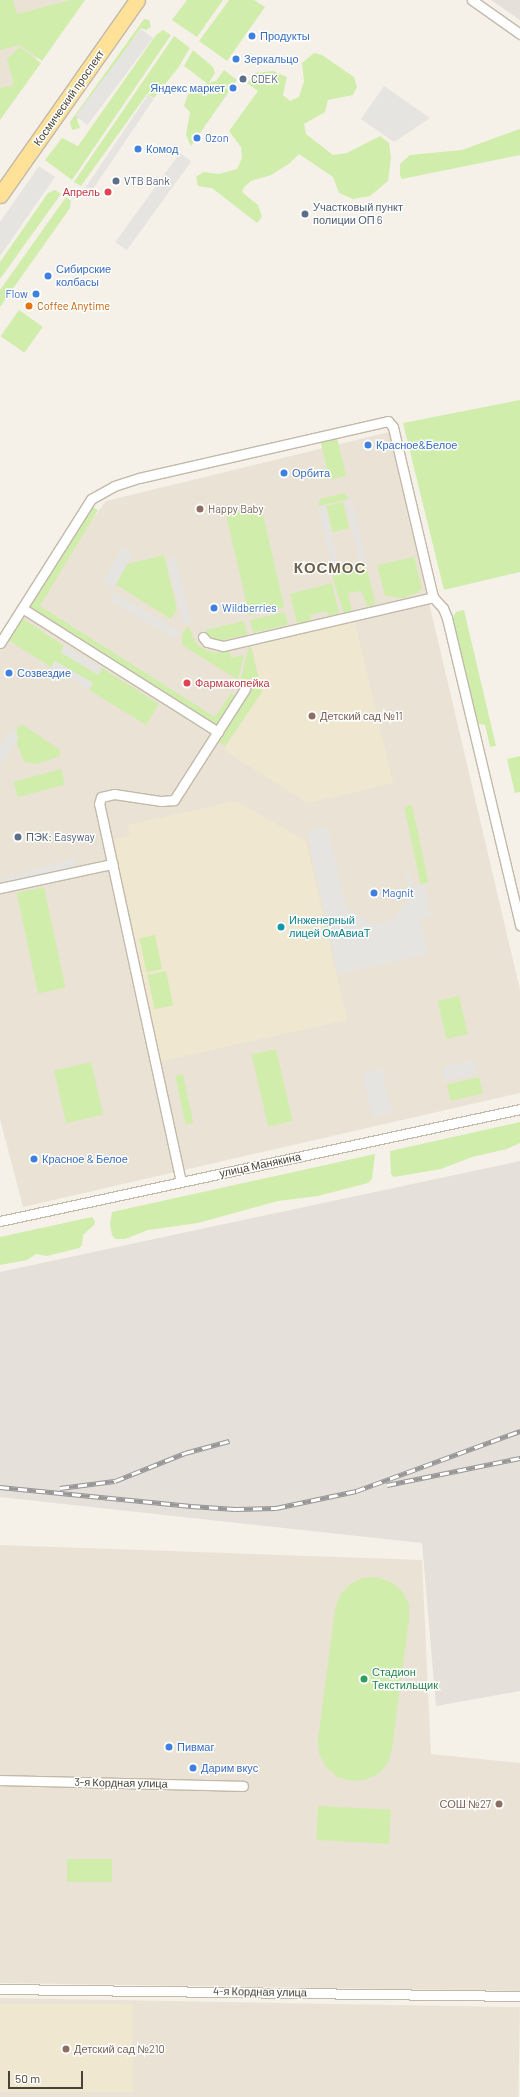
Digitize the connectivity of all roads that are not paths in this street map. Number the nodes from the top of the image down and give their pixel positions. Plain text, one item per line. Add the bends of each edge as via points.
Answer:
1 (137, 0) edge
2 (472, 0) edge
3 (520, 34) edge
4 (0, 195) edge
5 (433, 597) junction
6 (22, 608) junction
7 (203, 637) dead end
8 (0, 643) edge
9 (246, 689) dead end
10 (218, 732) junction
11 (112, 864) junction
12 (0, 888) edge
13 (520, 925) edge
14 (520, 1109) edge
15 (181, 1182) junction
16 (0, 1221) edge
17 (0, 1780) edge
18 (243, 1786) dead end
19 (0, 1989) edge
20 (520, 1996) edge

1 - 4 main road, Космический проспект
2 - 3 street
5 - 6 street via 393,427 388,421 379,421 114,486 91,499
5 - 7 street via 223,646 207,642
5 - 13 street via 448,618
6 - 8 street
6 - 10 street
9 - 10 street
10 - 11 street via 174,800 161,801 114,794 101,797 99,804
11 - 12 street
11 - 15 street
14 - 15 street, улица Манякина
15 - 16 street, улица Манякина
17 - 18 street, 3-я Кордная улица
19 - 20 street, 4-я Кордная улица

